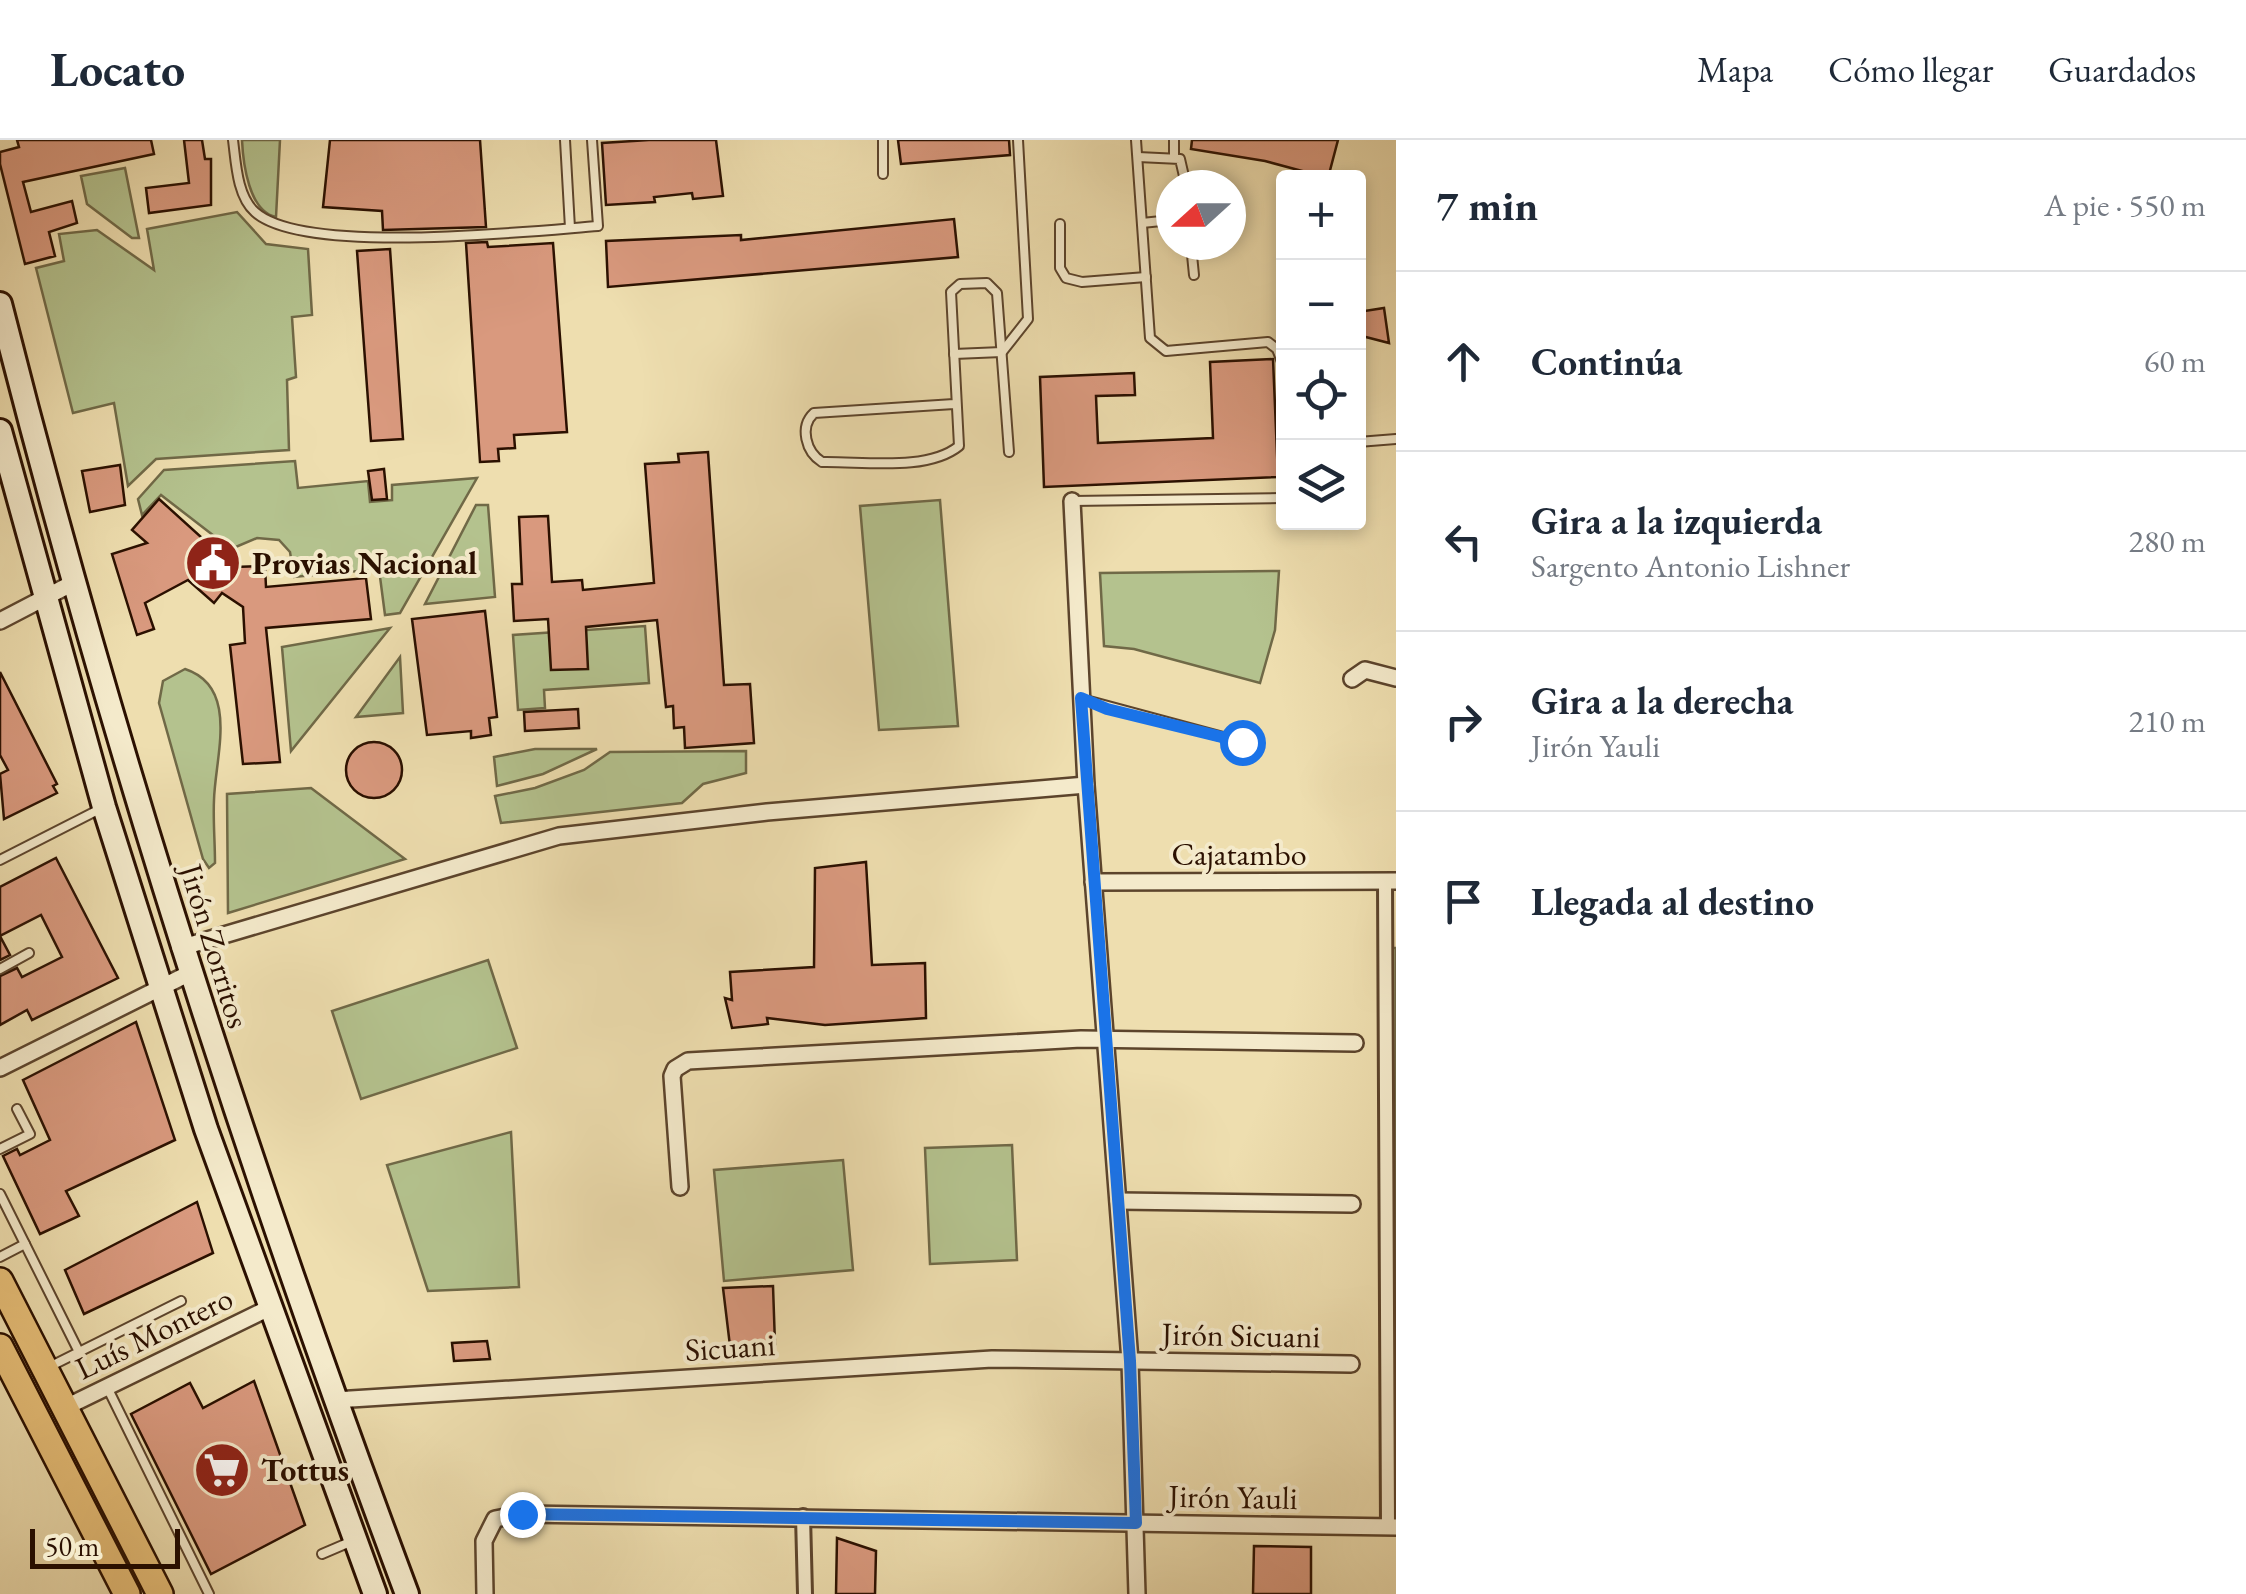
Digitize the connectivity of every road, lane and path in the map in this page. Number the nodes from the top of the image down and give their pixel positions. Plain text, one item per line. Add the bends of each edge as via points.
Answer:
1 (233, 140) edge
2 (565, 140) edge
3 (592, 140) edge
4 (882, 140) edge
5 (1018, 140) edge
6 (1136, 140) edge
7 (1174, 140) edge
8 (1138, 157) junction
9 (1174, 158) junction
10 (1185, 170) edge
11 (883, 174) dead end
12 (1156, 221) edge
13 (1142, 222) junction
14 (1060, 224) dead end
15 (570, 228) junction
16 (1193, 260) edge
17 (1194, 274) dead end
18 (1146, 277) junction
19 (0, 304) edge
20 (1277, 350) edge
21 (1002, 352) junction
22 (954, 354) junction
23 (954, 404) junction
24 (0, 432) edge
25 (1396, 439) edge
26 (1366, 441) edge
27 (1009, 452) dead end
28 (1276, 498) edge
29 (1072, 501) joint
30 (72, 583) junction
31 (44, 598) junction
32 (0, 621) edge
33 (1396, 678) edge
34 (1352, 679) dead end
35 (1081, 698) junction
36 (1242, 742) dead end
37 (1086, 786) junction
38 (104, 808) junction
39 (0, 860) edge
40 (1390, 881) edge
41 (1093, 882) junction
42 (180, 948) junction
43 (30, 954) dead end
44 (0, 970) edge
45 (188, 974) junction
46 (161, 988) junction
47 (1106, 1038) junction
48 (1355, 1043) dead end
49 (0, 1068) edge
50 (17, 1109) dead end
51 (0, 1149) edge
52 (680, 1187) dead end
53 (0, 1194) edge
54 (1118, 1201) junction
55 (1352, 1204) dead end
56 (25, 1244) junction
57 (0, 1257) edge
58 (0, 1281) edge
59 (181, 1301) dead end
60 (269, 1308) junction
61 (0, 1346) edge
62 (79, 1352) junction
63 (1130, 1361) junction
64 (1351, 1364) dead end
65 (44, 1370) junction
66 (107, 1387) junction
67 (335, 1400) junction
68 (64, 1408) junction
69 (803, 1516) junction
70 (1136, 1523) junction
71 (1392, 1527) edge
72 (355, 1540) junction
73 (322, 1554) dead end
74 (127, 1594) edge
75 (160, 1594) edge
76 (209, 1594) edge
77 (374, 1594) edge
78 (408, 1594) edge
79 (485, 1594) edge
80 (805, 1594) edge
81 (1137, 1594) edge

1 - 15 lane via 248,203 268,220 398,240
2 - 15 lane
3 - 15 lane via 598,226
4 - 11 lane
5 - 21 lane via 1028,319
6 - 8 lane
7 - 9 lane
8 - 9 lane
8 - 13 lane
9 - 10 lane
12 - 13 lane
13 - 18 lane
14 - 18 lane via 1066,278
16 - 17 lane
18 - 20 lane via 1150,338 1166,352 1268,342
19 - 30 main road, Jirón Zorritos
21 - 22 lane
21 - 22 lane via 994,286 960,284 951,292
21 - 27 lane
22 - 23 lane
23 - 23 lane via 814,413 806,434 822,462 948,455 959,446
24 - 31 main road, Jirón Zorritos
25 - 26 lane
28 - 29 lane
29 - 35 street
30 - 31 street
30 - 42 main road, Jirón Zorritos
31 - 32 street
31 - 38 main road, Jirón Zorritos
33 - 34 street via 1365,670
35 - 36 lane
35 - 37 street
37 - 41 street
37 - 42 street via 559,836
38 - 39 lane
38 - 46 main road, Jirón Zorritos
40 - 41 street, Cajatambo
40 - 71 street
41 - 47 street
42 - 45 main road, Jirón Zorritos
43 - 44 lane
45 - 46 street
45 - 67 main road, Jirón Zorritos
46 - 49 street
46 - 60 main road, Jirón Zorritos
47 - 48 street
47 - 52 street via 688,1061 672,1076
47 - 54 street
50 - 51 lane via 30,1134
53 - 56 lane
54 - 55 street
54 - 63 street
56 - 57 lane
56 - 62 lane
58 - 65 main road
59 - 62 lane
60 - 66 street, Luís Montero
60 - 72 main road, Jirón Zorritos
61 - 74 main road
62 - 65 lane
63 - 64 street, Jirón Sicuani
63 - 67 street, Sicuani via 910,1362
63 - 70 street
65 - 68 main road
66 - 68 street, Luís Montero
66 - 76 lane
67 - 78 main road, Jirón Zorritos
68 - 75 main road
69 - 70 street, Jirón Yauli
69 - 79 street, Jirón Yauli via 495,1519 484,1541
69 - 80 street
70 - 71 street, Jirón Yauli
70 - 81 street
72 - 73 lane
72 - 77 main road, Jirón Zorritos

